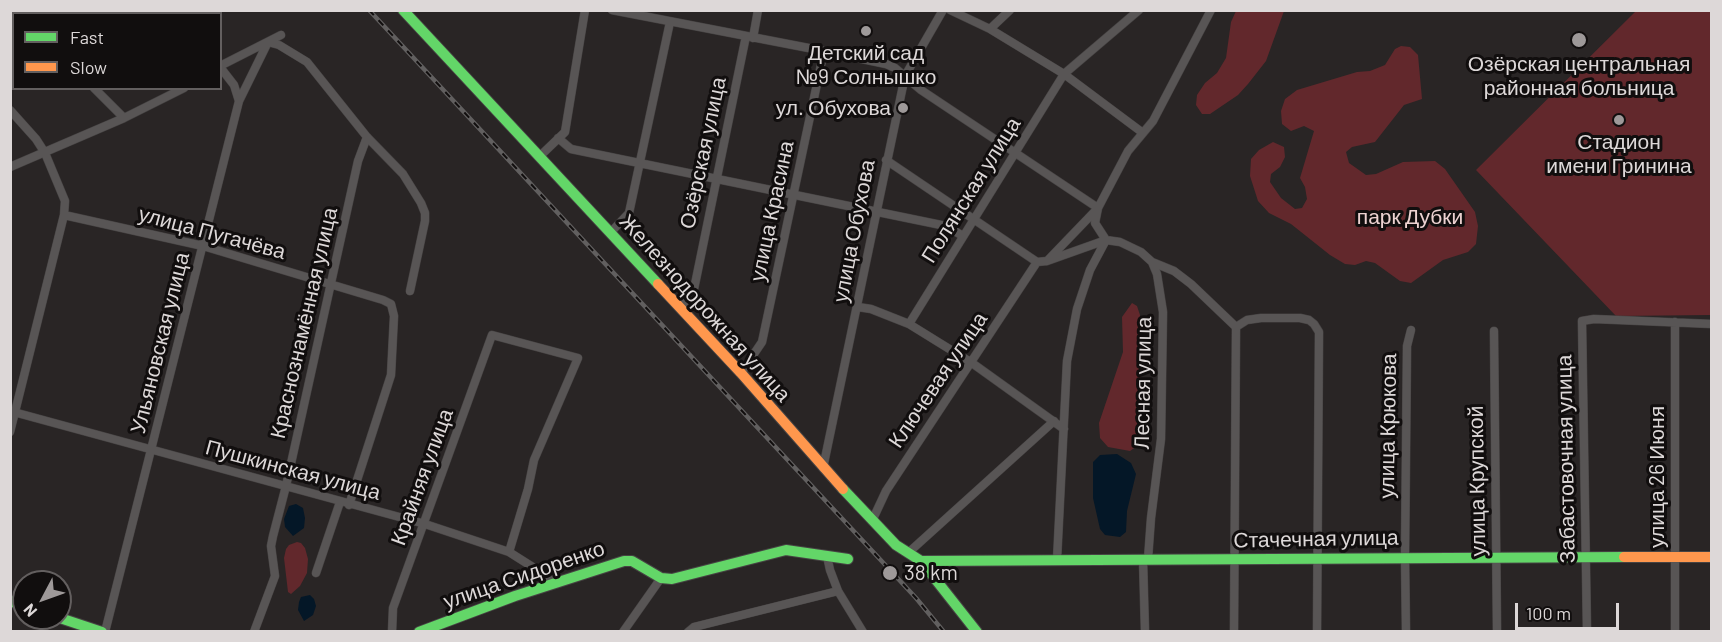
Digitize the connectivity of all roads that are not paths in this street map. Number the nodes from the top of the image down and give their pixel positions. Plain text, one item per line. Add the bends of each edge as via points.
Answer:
1 (403, 10) edge
2 (585, 10) edge
3 (612, 10) edge
4 (758, 10) edge
5 (944, 10) edge
6 (950, 10) edge
7 (1010, 10) edge
8 (1138, 10) edge
9 (1211, 10) edge
10 (670, 22) junction
11 (990, 29) junction
12 (281, 35) dead end
13 (749, 37) junction
14 (268, 42) junction
15 (824, 51) junction
16 (222, 66) edge
17 (222, 70) edge
18 (1064, 74) junction
19 (905, 76) junction
20 (96, 90) edge
21 (179, 90) edge
22 (238, 101) junction
23 (10, 110) edge
24 (124, 118) junction
25 (1143, 133) junction
26 (368, 136) junction
27 (558, 138) junction
28 (1015, 152) junction
29 (45, 153) junction
30 (539, 157) junction
31 (886, 160) junction
32 (640, 164) junction
33 (10, 167) edge
34 (716, 179) junction
35 (794, 195) junction
36 (1098, 208) junction
37 (876, 212) junction
38 (64, 215) junction
39 (974, 219) junction
40 (610, 233) junction
41 (963, 236) junction
42 (1106, 240) junction
43 (203, 246) junction
44 (1037, 261) junction
45 (1047, 261) junction
46 (1152, 262) junction
47 (332, 286) junction
48 (410, 291) dead end
49 (680, 307) junction
50 (858, 307) junction
51 (1675, 322) junction
52 (909, 324) junction
53 (1712, 324) edge
54 (1236, 327) junction
55 (1411, 330) dead end
56 (1494, 331) dead end
57 (972, 363) junction
58 (741, 373) junction
59 (13, 411) edge
60 (1054, 421) junction
61 (1064, 429) junction
62 (10, 432) edge
63 (151, 450) junction
64 (823, 468) junction
65 (286, 486) junction
66 (345, 504) junction
67 (872, 521) junction
68 (425, 524) junction
69 (509, 552) junction
70 (908, 553) junction
71 (827, 556) junction
72 (1496, 556) junction
73 (1405, 557) junction
74 (1675, 557) junction
75 (1712, 557) edge
76 (1317, 558) junction
77 (1586, 558) junction
78 (848, 559) dead end
79 (1146, 559) junction
80 (1057, 560) junction
81 (1234, 560) junction
82 (921, 561) junction
83 (316, 573) dead end
84 (661, 578) junction
85 (558, 583) junction
86 (838, 591) junction
87 (72, 622) edge
88 (104, 632) edge
89 (254, 632) edge
90 (392, 632) edge
91 (419, 632) edge
92 (623, 632) edge
93 (688, 632) edge
94 (863, 632) edge
95 (977, 632) edge
96 (1145, 632) edge
97 (1234, 632) edge
98 (1317, 632) edge
99 (1407, 632) edge
100 (1497, 632) edge
101 (1587, 632) edge
102 (1675, 632) edge

1 - 30 street, Железнодорожная улица
2 - 27 street via 565,132
3 - 10 street
4 - 13 street, Озёрская улица
5 - 19 street, улица Обухова
6 - 11 street
7 - 11 street
8 - 18 street, Полянская улица
9 - 25 street
10 - 13 street
10 - 32 street
11 - 18 street
12 - 14 street
13 - 15 street
13 - 34 street, Озёрская улица
14 - 16 street
14 - 22 street, Ульяновская улица
14 - 26 street via 307,62
15 - 19 street via 886,64
15 - 35 street, улица Красина
17 - 22 street via 234,85
18 - 25 street
18 - 28 street, Полянская улица
19 - 28 street
19 - 31 street, улица Обухова
20 - 24 street
21 - 24 street
22 - 43 street, Ульяновская улица
23 - 29 street
24 - 29 street
25 - 36 street via 1128,151
26 - 47 street, Краснознамённая улица via 358,161
26 - 48 street via 403,174 425,213
27 - 30 street
27 - 32 street via 571,149
28 - 36 street
28 - 39 street, Полянская улица
29 - 33 street
29 - 38 street via 63,192
30 - 40 street, Железнодорожная улица
31 - 37 street, улица Обухова
31 - 39 street
32 - 34 street
32 - 40 street via 629,213
34 - 35 street
34 - 49 street, Озёрская улица via 693,294
35 - 37 street
35 - 58 street, улица Красина via 762,342
36 - 42 street via 1095,223
36 - 45 street
37 - 41 street via 946,226
37 - 50 street, улица Обухова
38 - 43 street, улица Пугачёва
38 - 59 street
39 - 41 street, Полянская улица
39 - 44 street
40 - 49 street, Железнодорожная улица
41 - 52 street, Полянская улица
42 - 45 street
42 - 46 street via 1141,252
42 - 61 street via 1090,270 1077,309 1067,361
43 - 47 street, улица Пугачёва
43 - 63 street, Ульяновская улица
44 - 45 street
44 - 57 street, Ключевая улица
46 - 54 street via 1191,284
46 - 79 street, Лесная улица via 1163,312 1161,439
47 - 65 street, Краснознамённая улица
47 - 66 street, улица Пугачёва via 383,300 393,309 391,375
49 - 58 street, Железнодорожная улица
50 - 52 street
50 - 64 street, улица Обухова
51 - 53 street
51 - 74 street, улица 26 Июня
51 - 77 street, Забастовочная улица via 1582,321
52 - 57 street
54 - 76 street via 1261,318 1300,318 1309,320 1319,332
54 - 81 street
55 - 73 street, улица Крюкова via 1407,346
56 - 72 street, улица Крупской
57 - 60 street
57 - 67 street, Ключевая улица via 886,491
58 - 64 street, Железнодорожная улица
59 - 62 street
59 - 63 street, Пушкинская улица
60 - 61 street
60 - 70 street
61 - 80 street
63 - 65 street, Пушкинская улица
63 - 88 street, Ульяновская улица
64 - 67 street, Железнодорожная улица
65 - 66 street, Пушкинская улица
65 - 89 street, Краснознамённая улица via 273,536 275,576
66 - 68 street, Пушкинская улица
66 - 83 street
67 - 70 street, Железнодорожная улица
68 - 69 street, Пушкинская улица
68 - 69 street, Крайняя улица via 492,335 578,358 534,460
68 - 90 street, Крайняя улица via 393,608
69 - 85 street, Пушкинская улица
70 - 82 street, Железнодорожная улица
71 - 78 street
71 - 84 street via 786,550 672,579
71 - 86 street
72 - 73 street, Стачечная улица
72 - 77 street, Стачечная улица
72 - 100 street, улица Крупской
73 - 76 street, Стачечная улица
73 - 99 street, улица Крюкова
74 - 75 street, Стачечная улица
74 - 77 street, Стачечная улица
74 - 102 street, улица 26 Июня
76 - 81 street, Стачечная улица
76 - 98 street
77 - 101 street, Забастовочная улица
79 - 80 street, Стачечная улица
79 - 81 street, Стачечная улица
79 - 96 street, Лесная улица
80 - 82 street, Стачечная улица
81 - 97 street
82 - 95 street, Железнодорожная улица
84 - 85 street, улица Сидоренко via 632,561 624,561
84 - 92 street
85 - 91 street, улица Сидоренко
86 - 93 street via 694,627
86 - 94 street
87 - 88 street

